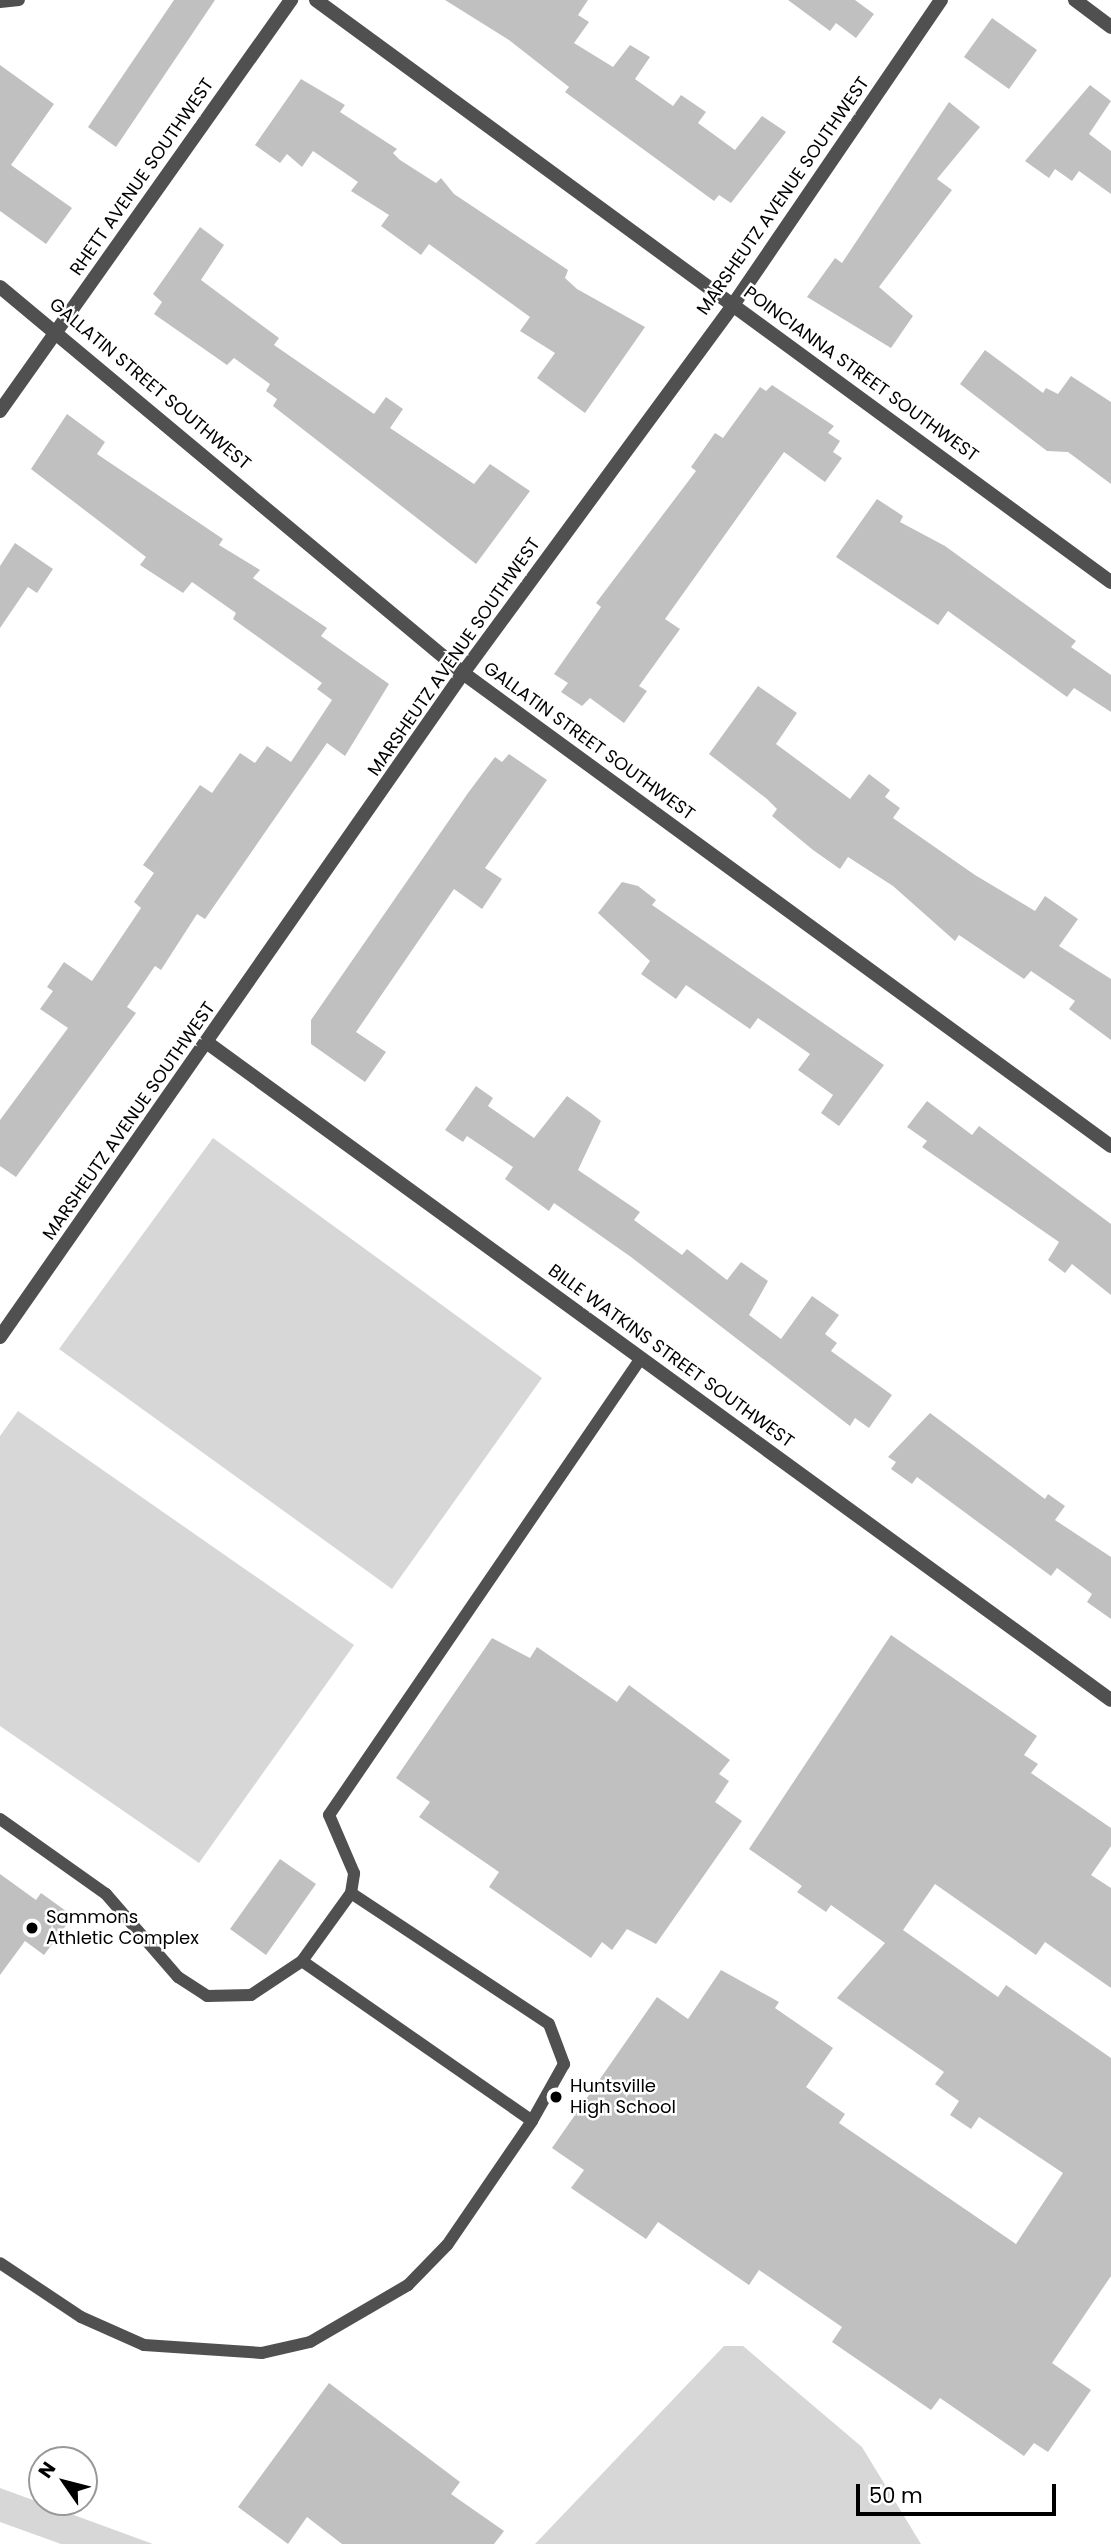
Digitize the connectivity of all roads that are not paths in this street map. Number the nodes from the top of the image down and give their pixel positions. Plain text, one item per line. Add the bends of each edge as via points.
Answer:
1 (19, 0) edge
2 (291, 0) edge
3 (316, 0) edge
4 (941, 0) edge
5 (1074, 0) edge
6 (0, 2) edge
7 (1111, 27) edge
8 (0, 287) edge
9 (733, 305) junction
10 (58, 330) junction
11 (0, 411) edge
12 (1111, 582) edge
13 (463, 673) junction
14 (209, 1044) junction
15 (1111, 1146) edge
16 (0, 1337) edge
17 (641, 1358) junction
18 (1111, 1700) edge
19 (0, 1819) edge
20 (351, 1893) junction
21 (302, 1961) junction
22 (532, 2121) junction
23 (0, 2263) edge

1 - 6 lane
2 - 10 street, RHETT AVENUE SOUTHWEST
3 - 9 street, POINCIANNA STREET SOUTHWEST
4 - 9 street, MARSHEUTZ AVENUE SOUTHWEST
5 - 7 street
8 - 10 street, GALLATIN STREET SOUTHWEST
9 - 12 street, POINCIANNA STREET SOUTHWEST
9 - 13 street, MARSHEUTZ AVENUE SOUTHWEST
10 - 11 street, RHETT AVENUE SOUTHWEST
10 - 13 street, GALLATIN STREET SOUTHWEST
13 - 14 street, MARSHEUTZ AVENUE SOUTHWEST
13 - 15 street, GALLATIN STREET SOUTHWEST
14 - 16 street, MARSHEUTZ AVENUE SOUTHWEST
14 - 17 street, BILLE WATKINS STREET SOUTHWEST
17 - 18 street, BILLE WATKINS STREET SOUTHWEST
17 - 20 lane via 329,1815 354,1873
19 - 21 lane via 106,1894 178,1978 207,1996 251,1995
20 - 21 lane
20 - 22 lane via 558,2035 561,2078
21 - 22 lane
22 - 23 lane via 447,2245 408,2285 310,2342 262,2353 144,2345 81,2317

